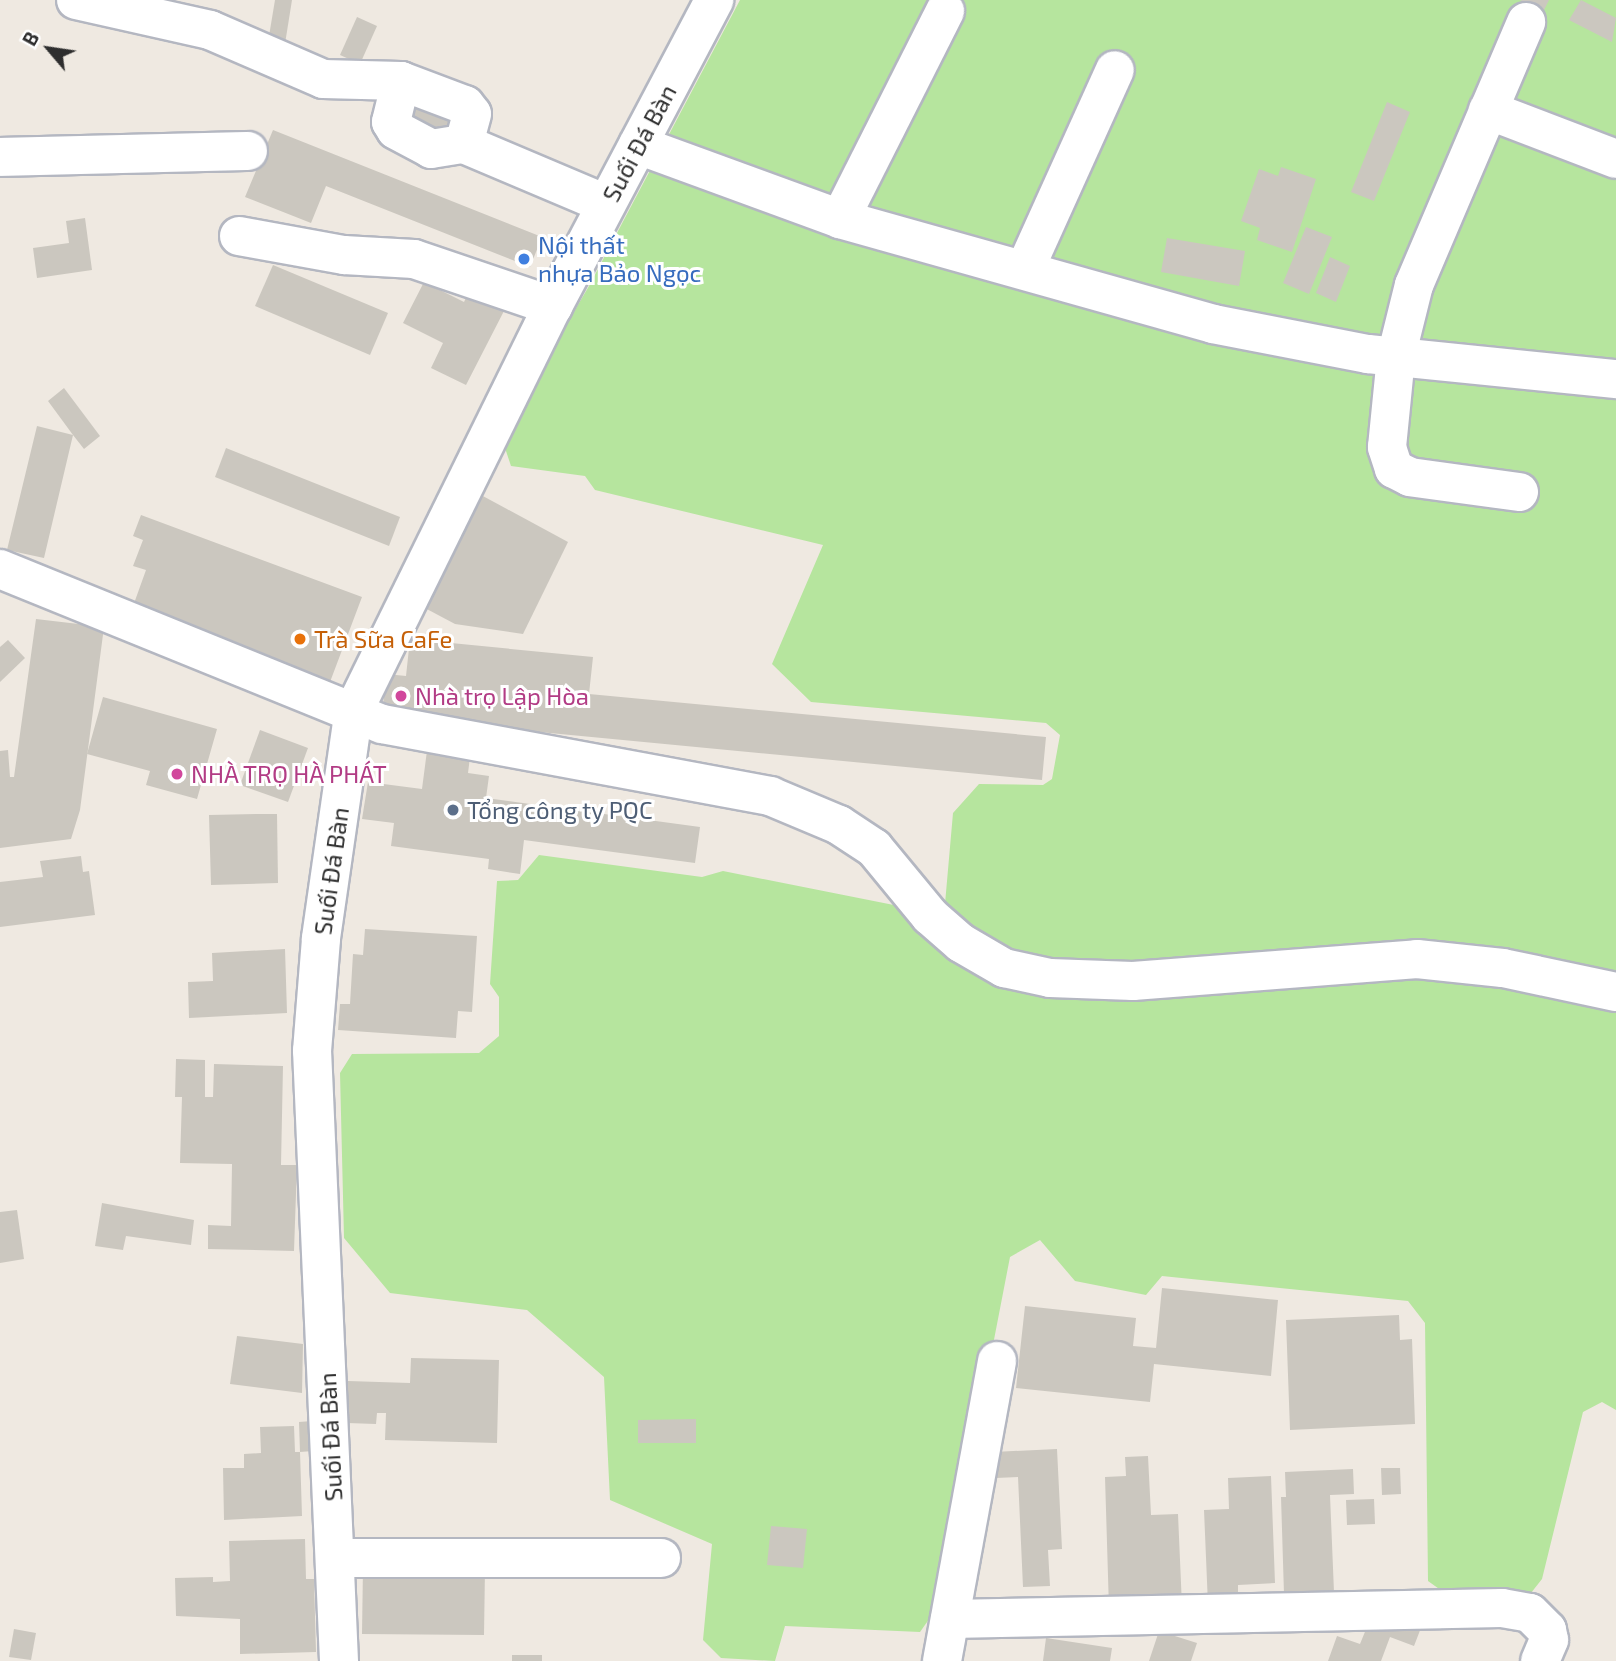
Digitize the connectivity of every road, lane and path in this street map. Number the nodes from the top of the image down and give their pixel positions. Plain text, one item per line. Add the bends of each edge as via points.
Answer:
1 (76, 0) edge
2 (714, 0) edge
3 (945, 11) dead end
4 (1526, 22) dead end
5 (1115, 70) dead end
6 (1489, 110) junction
7 (638, 145) junction
8 (247, 151) dead end
9 (0, 157) edge
10 (1616, 159) edge
11 (606, 204) junction
12 (840, 219) junction
13 (239, 236) dead end
14 (1025, 270) junction
15 (553, 306) junction
16 (1396, 357) junction
17 (1616, 379) edge
18 (1520, 492) dead end
19 (0, 569) edge
20 (354, 710) junction
21 (1616, 992) edge
22 (997, 1361) dead end
23 (336, 1558) junction
24 (661, 1558) dead end
25 (950, 1619) junction
26 (339, 1661) edge
27 (942, 1661) edge
28 (1540, 1661) edge

1 - 11 street via 210,30 323,79 401,81 465,106 472,114 464,144
2 - 7 street, Suối Đá Bàn
3 - 12 street
4 - 6 street
5 - 14 street
6 - 10 street
6 - 16 street via 1414,285
7 - 11 street, Suối Đá Bàn
7 - 12 street
8 - 9 street
11 - 15 street, Suối Đá Bàn
12 - 14 street
13 - 15 street via 344,255 414,259
14 - 16 street via 1213,324
15 - 20 street, Suối Đá Bàn
16 - 17 street
16 - 18 street via 1387,447 1394,469 1409,477
19 - 20 street
20 - 21 street via 383,724 770,796 839,825 874,848 930,916 961,943 1004,968 1050,978 1133,981 1417,959 1503,968
20 - 23 street, Suối Đá Bàn via 321,938 312,1051
22 - 25 street
23 - 24 street
23 - 26 street, Suối Đá Bàn
25 - 27 street
25 - 28 street via 1502,1608 1530,1613 1547,1630 1549,1640

